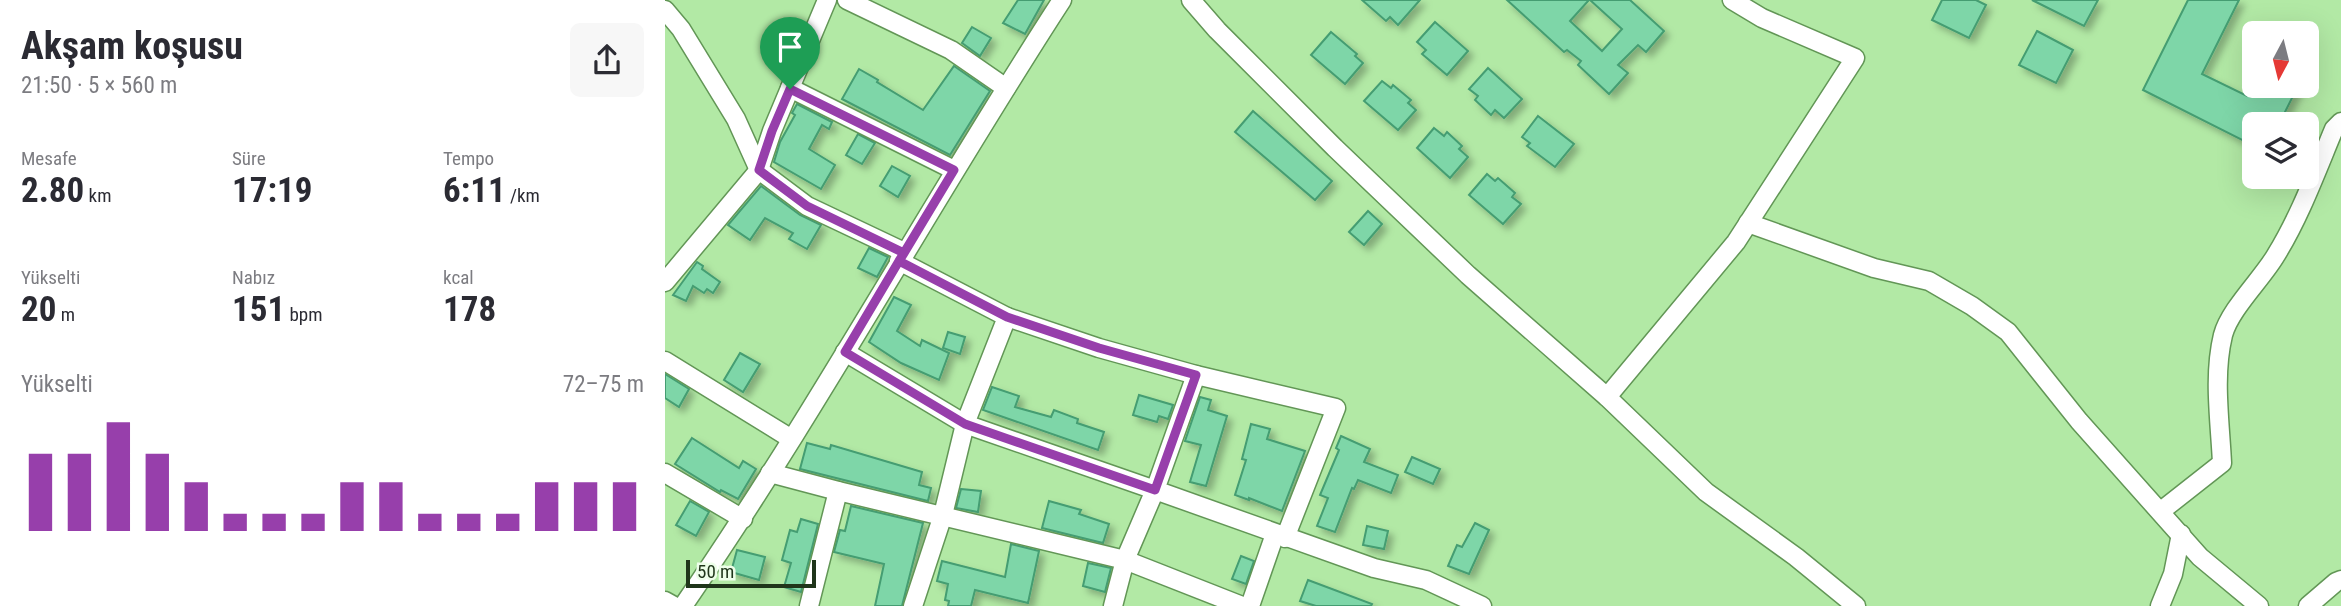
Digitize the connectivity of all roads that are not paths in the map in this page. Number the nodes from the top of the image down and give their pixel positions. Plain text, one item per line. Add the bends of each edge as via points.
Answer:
1 (827, 0) edge
2 (847, 0) edge
3 (1062, 0) edge
4 (1191, 0) edge
5 (1732, 0) edge
6 (665, 10) edge
7 (1006, 88) junction
8 (790, 89) junction
9 (2341, 122) edge
10 (759, 170) junction
11 (954, 170) junction
12 (1748, 223) junction
13 (902, 257) junction
14 (665, 282) edge
15 (1007, 317) junction
16 (845, 352) junction
17 (665, 361) edge
18 (1196, 375) junction
19 (1607, 397) junction
20 (965, 424) junction
21 (790, 438) junction
22 (770, 473) junction
23 (665, 474) edge
24 (1155, 490) junction
25 (838, 491) junction
26 (2161, 511) junction
27 (943, 515) junction
28 (743, 519) junction
29 (2181, 534) junction
30 (1280, 536) junction
31 (1125, 560) junction
32 (2341, 580) edge
33 (665, 601) edge
34 (1475, 605) edge
35 (674, 606) edge
36 (683, 606) edge
37 (809, 606) edge
38 (913, 606) edge
39 (1113, 606) edge
40 (1242, 606) edge
41 (1250, 606) edge
42 (1856, 606) edge
43 (2160, 606) edge
44 (2259, 606) edge
45 (2308, 606) edge

1 - 8 street
2 - 7 street via 951,50
3 - 7 street
4 - 19 street via 1364,176
5 - 12 street via 1855,58
6 - 10 street via 736,119
7 - 11 street
8 - 10 street
8 - 11 street
9 - 26 street via 2275,256 2224,332 2218,365 2222,463
10 - 13 street via 807,206
10 - 14 street
11 - 13 street
12 - 19 street
12 - 26 street via 1874,268 1929,281 1972,306 2008,332 2078,421
13 - 15 street
13 - 16 street
15 - 18 street
15 - 20 street
16 - 20 street
16 - 21 street
17 - 21 street
18 - 24 street
18 - 30 street via 1336,408
19 - 42 street via 1706,492
20 - 24 street
20 - 27 street
21 - 22 street
22 - 25 street
22 - 28 street
23 - 28 street
24 - 30 street
24 - 31 street
25 - 27 street
25 - 37 street
26 - 29 street
27 - 31 street
27 - 38 street
28 - 36 street
29 - 43 street via 2173,574
29 - 44 street via 2200,557
30 - 34 street via 1374,568 1426,580
30 - 41 street
31 - 39 street
31 - 40 street
32 - 45 street
33 - 35 street

